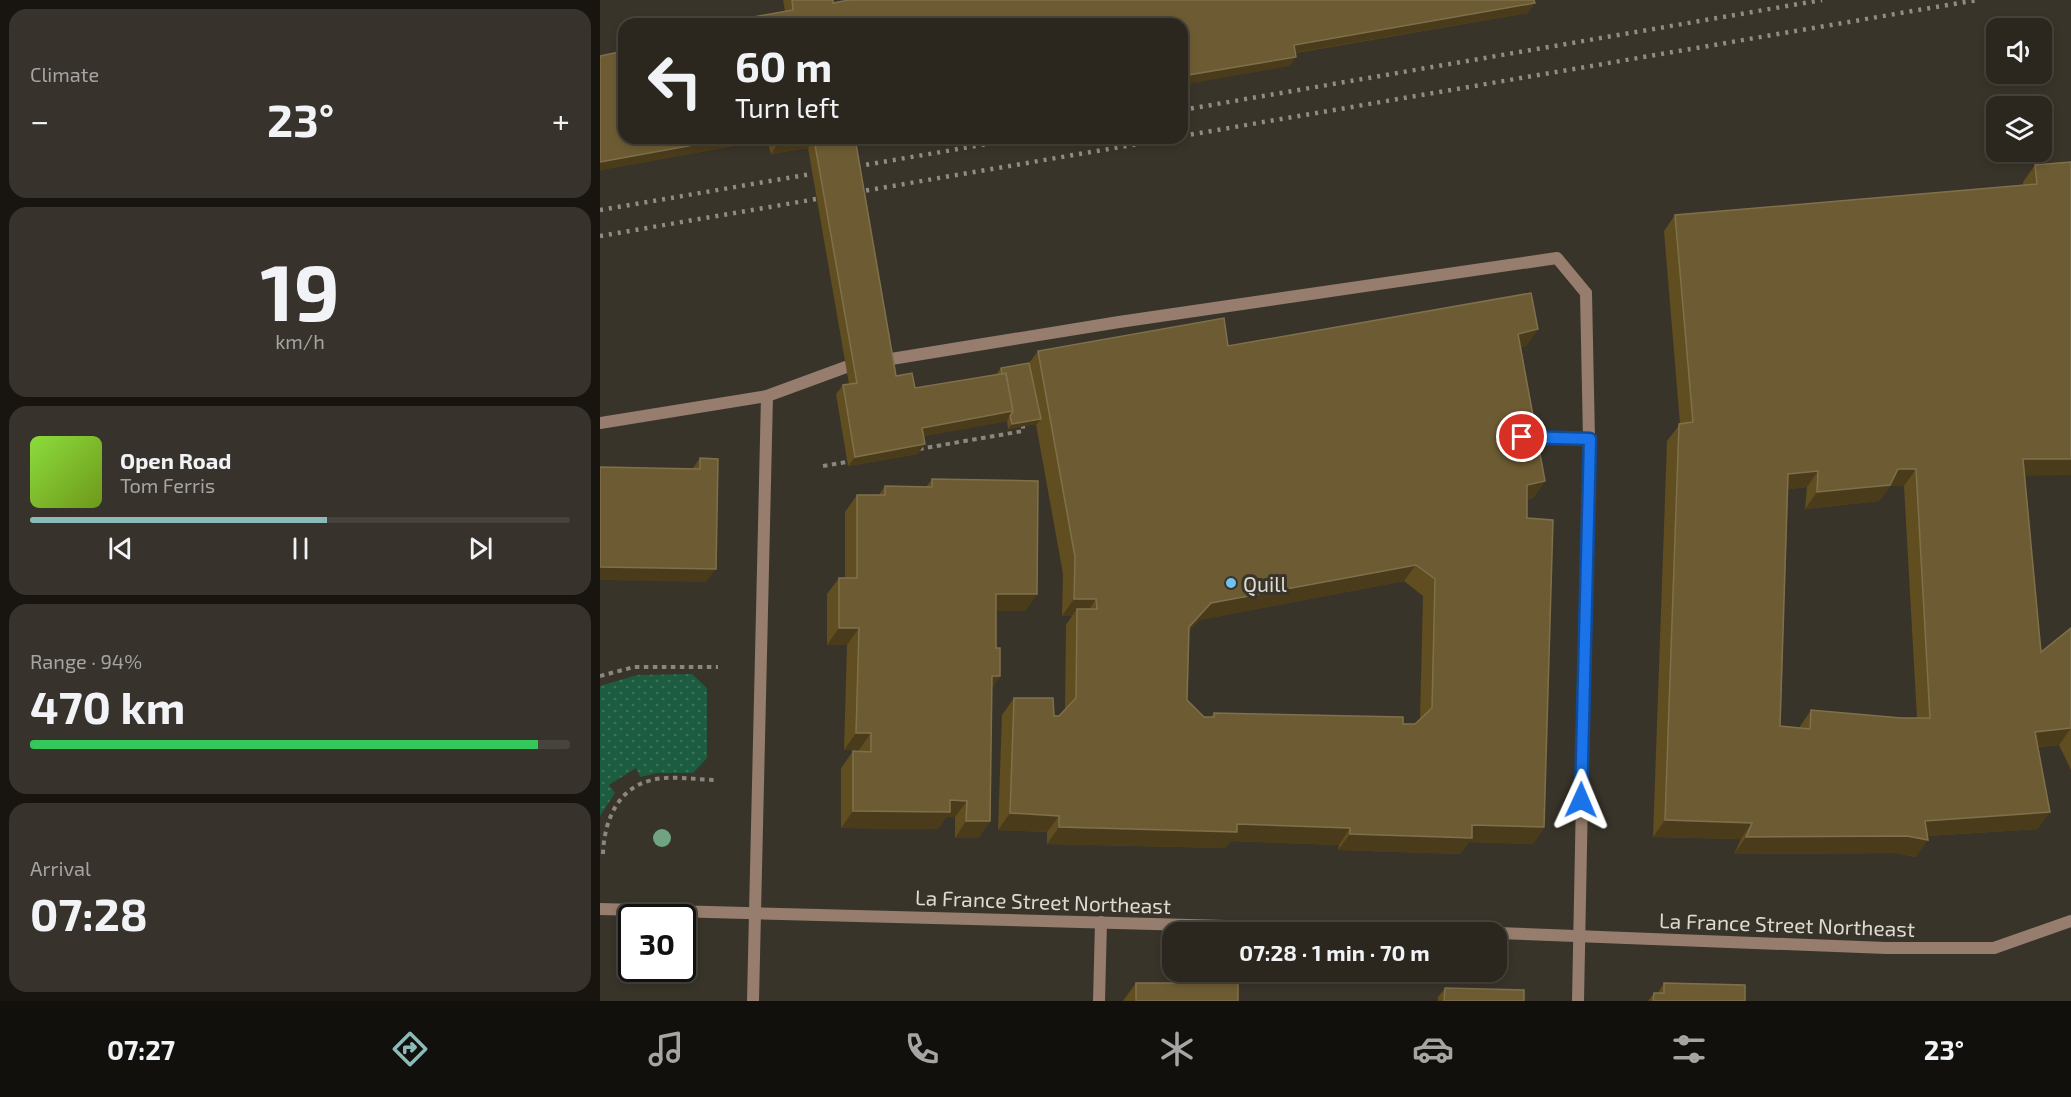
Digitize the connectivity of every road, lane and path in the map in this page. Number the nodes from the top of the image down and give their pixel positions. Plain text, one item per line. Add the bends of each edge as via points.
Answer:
1 (885, 360) edge
2 (846, 367) dead end
3 (767, 396) junction
4 (600, 423) edge
5 (1023, 426) edge
6 (1522, 437) edge
7 (1590, 439) junction
8 (917, 449) edge
9 (847, 462) dead end
10 (823, 466) dead end
11 (718, 667) dead end
12 (600, 676) edge
13 (717, 780) dead end
14 (603, 854) dead end
15 (600, 909) edge
16 (756, 913) junction
17 (2071, 921) edge
18 (1101, 922) junction
19 (1162, 924) edge
20 (1507, 933) edge
21 (1579, 936) junction
22 (753, 1001) edge
23 (1099, 1001) edge
24 (1578, 1001) edge

1 - 7 street via 1557,258 1586,294
2 - 3 street
3 - 4 street
3 - 16 street
5 - 8 path via 1023,431
6 - 7 street
7 - 21 street
9 - 10 path
11 - 12 path via 634,667
13 - 14 path via 653,780 630,789 615,806 604,831
15 - 16 street, La France Street Northeast
16 - 18 street, La France Street Northeast
16 - 22 street
17 - 21 street, La France Street Northeast via 1994,948 1886,948
18 - 19 street, La France Street Northeast
18 - 23 street
20 - 21 street, La France Street Northeast
21 - 24 street

